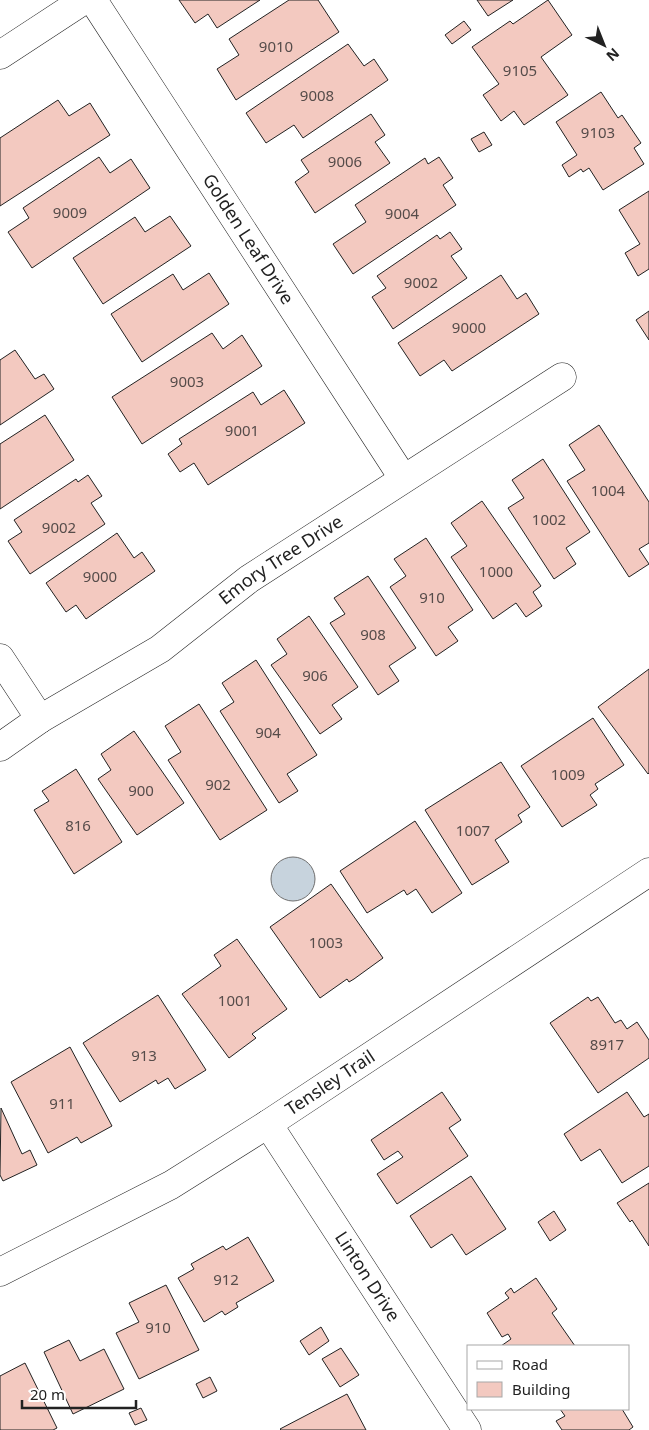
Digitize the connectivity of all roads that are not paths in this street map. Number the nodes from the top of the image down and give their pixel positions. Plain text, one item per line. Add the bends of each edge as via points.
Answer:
1 (84, 0) edge
2 (93, 0) edge
3 (0, 55) edge
4 (562, 377) dead end
5 (403, 478) junction
6 (0, 658) edge
7 (40, 719) junction
8 (0, 747) edge
9 (649, 872) edge
10 (268, 1124) junction
11 (0, 1272) edge
12 (467, 1430) edge

1 - 3 street
2 - 5 street, Golden Leaf Drive
4 - 5 street, Emory Tree Drive
5 - 7 street, Emory Tree Drive via 249,579 160,649
6 - 7 street
7 - 8 street, Emory Tree Drive
9 - 10 street, Tensley Trail
10 - 11 street, Tensley Trail via 170,1185
10 - 12 street, Linton Drive

